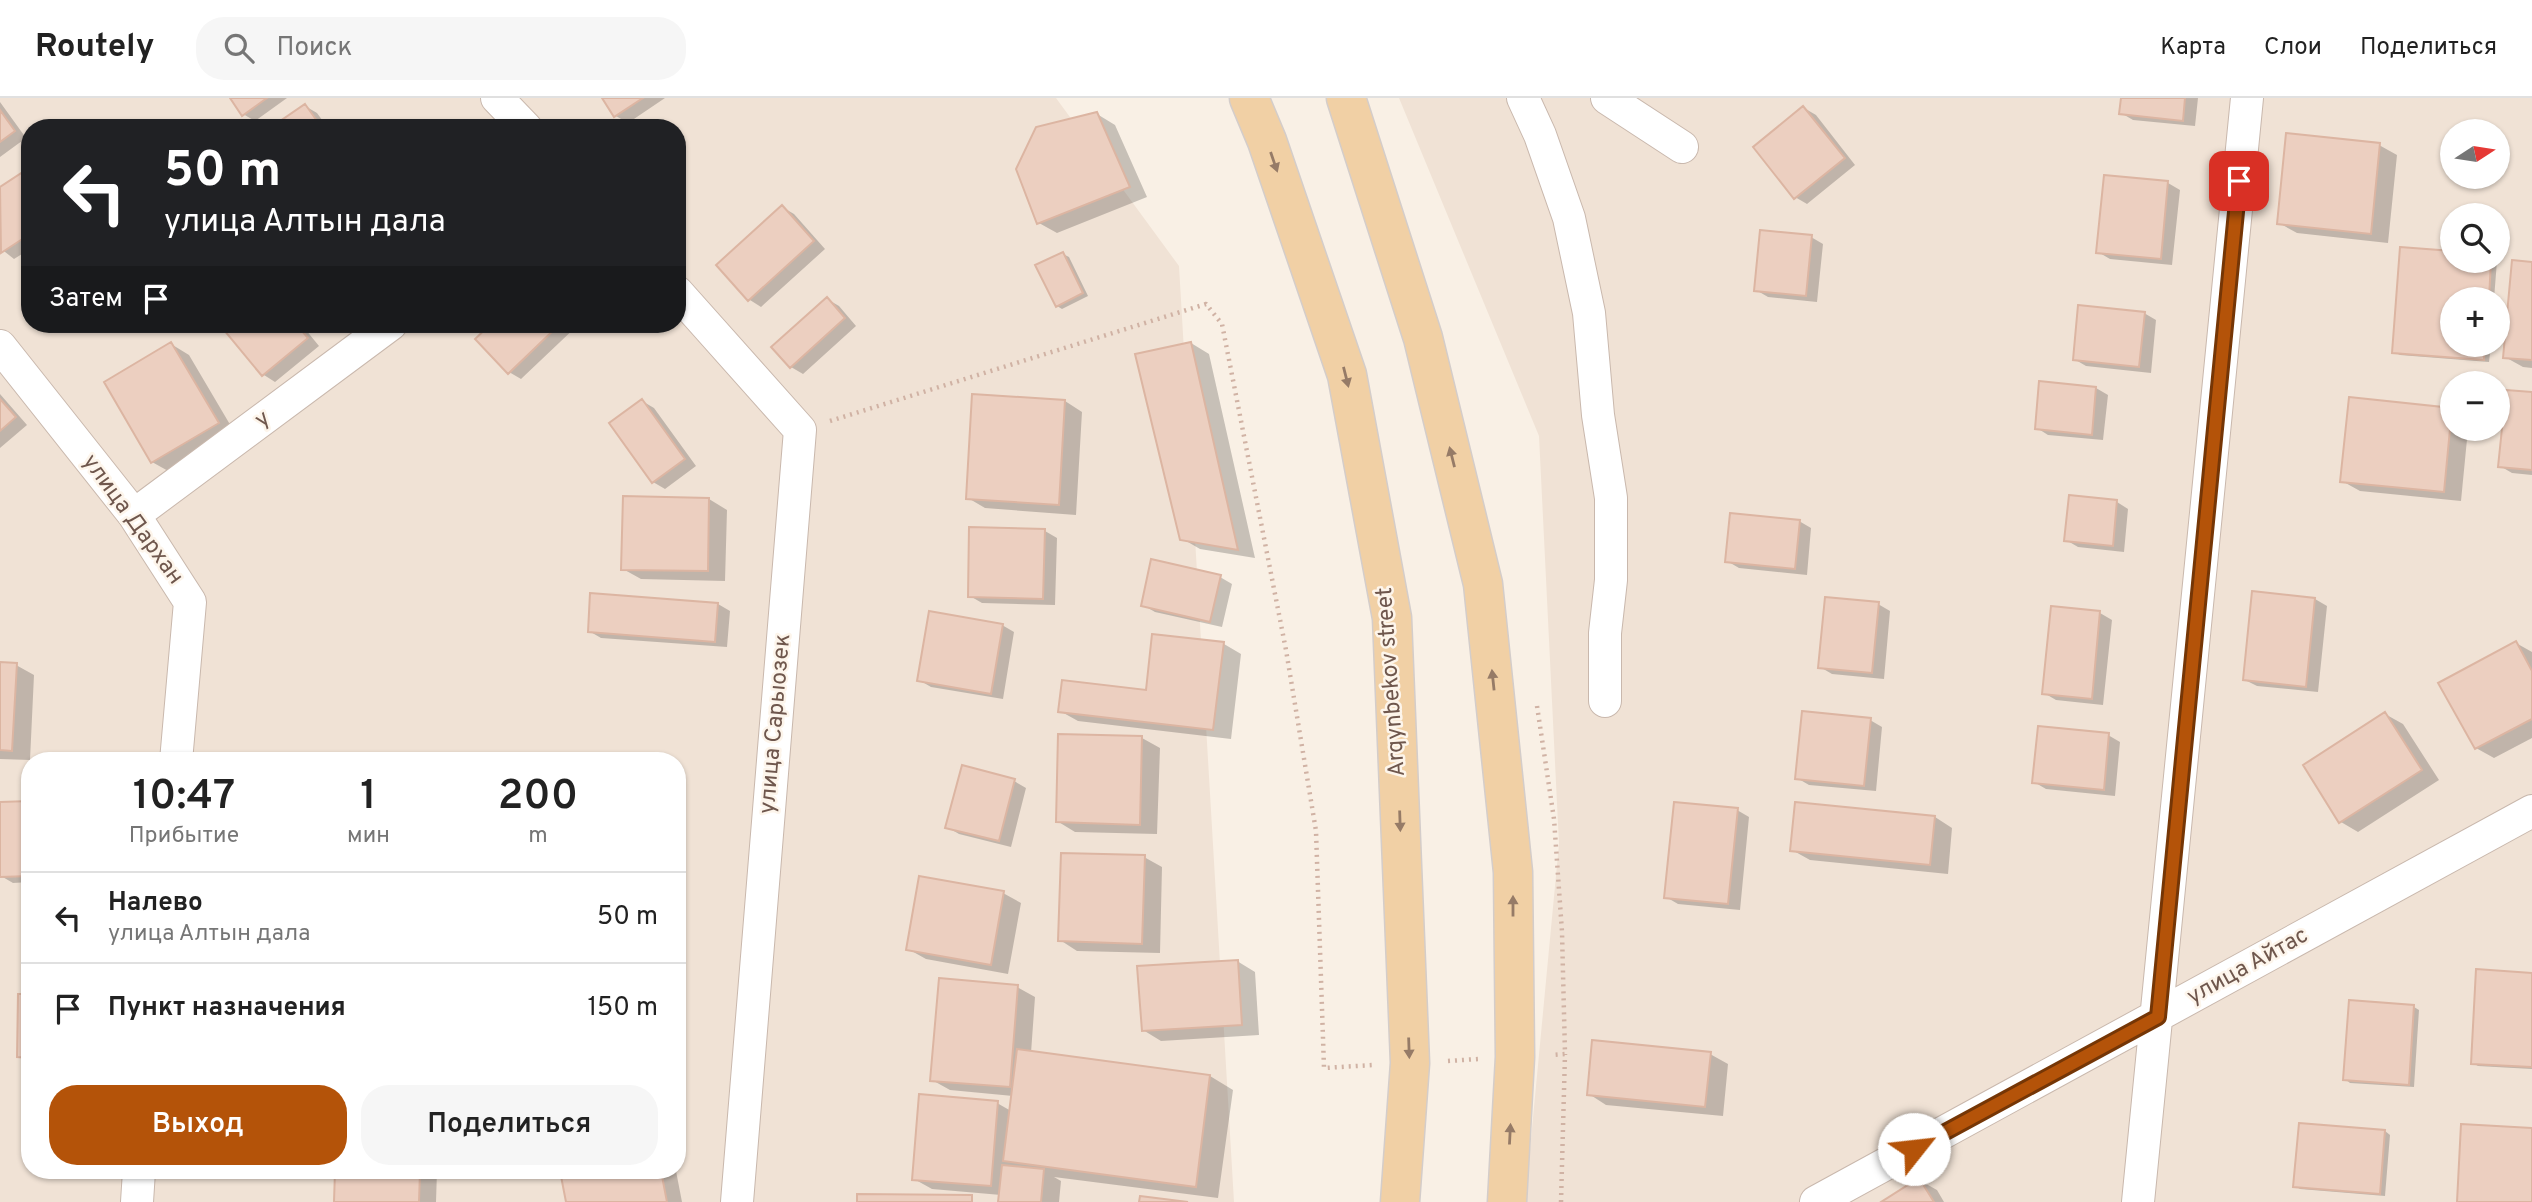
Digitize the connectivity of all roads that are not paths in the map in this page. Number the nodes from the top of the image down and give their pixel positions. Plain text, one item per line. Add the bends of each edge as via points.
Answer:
1 (497, 98) edge
2 (1249, 98) edge
3 (1347, 98) edge
4 (1523, 98) edge
5 (1607, 98) edge
6 (2247, 98) edge
7 (517, 119) edge
8 (1682, 147) dead end
9 (686, 302) edge
10 (379, 333) edge
11 (0, 346) edge
12 (134, 516) junction
13 (1605, 701) dead end
14 (177, 752) edge
15 (2532, 811) edge
16 (2158, 1017) junction
17 (138, 1179) edge
18 (136, 1202) edge
19 (737, 1202) edge
20 (1400, 1202) edge
21 (1507, 1202) edge
22 (1816, 1202) edge
23 (2138, 1202) edge

1 - 7 street
2 -> 20 main road, Arqynbekov street via 1347,375 1392,618 1410,1063
21 -> 3 main road via 1514,1057 1513,872 1483,584 1423,338
4 - 13 street via 1569,218 1589,313 1611,498
5 - 8 street
6 - 16 street
9 - 19 street, улица Сарыозек via 800,430
10 - 12 street, у
11 - 12 street, улица Дархан
12 - 14 street, улица Дархан via 190,602
15 - 16 street, улица Айтас
16 - 22 street, улица Айтас
16 - 23 street
17 - 18 street

